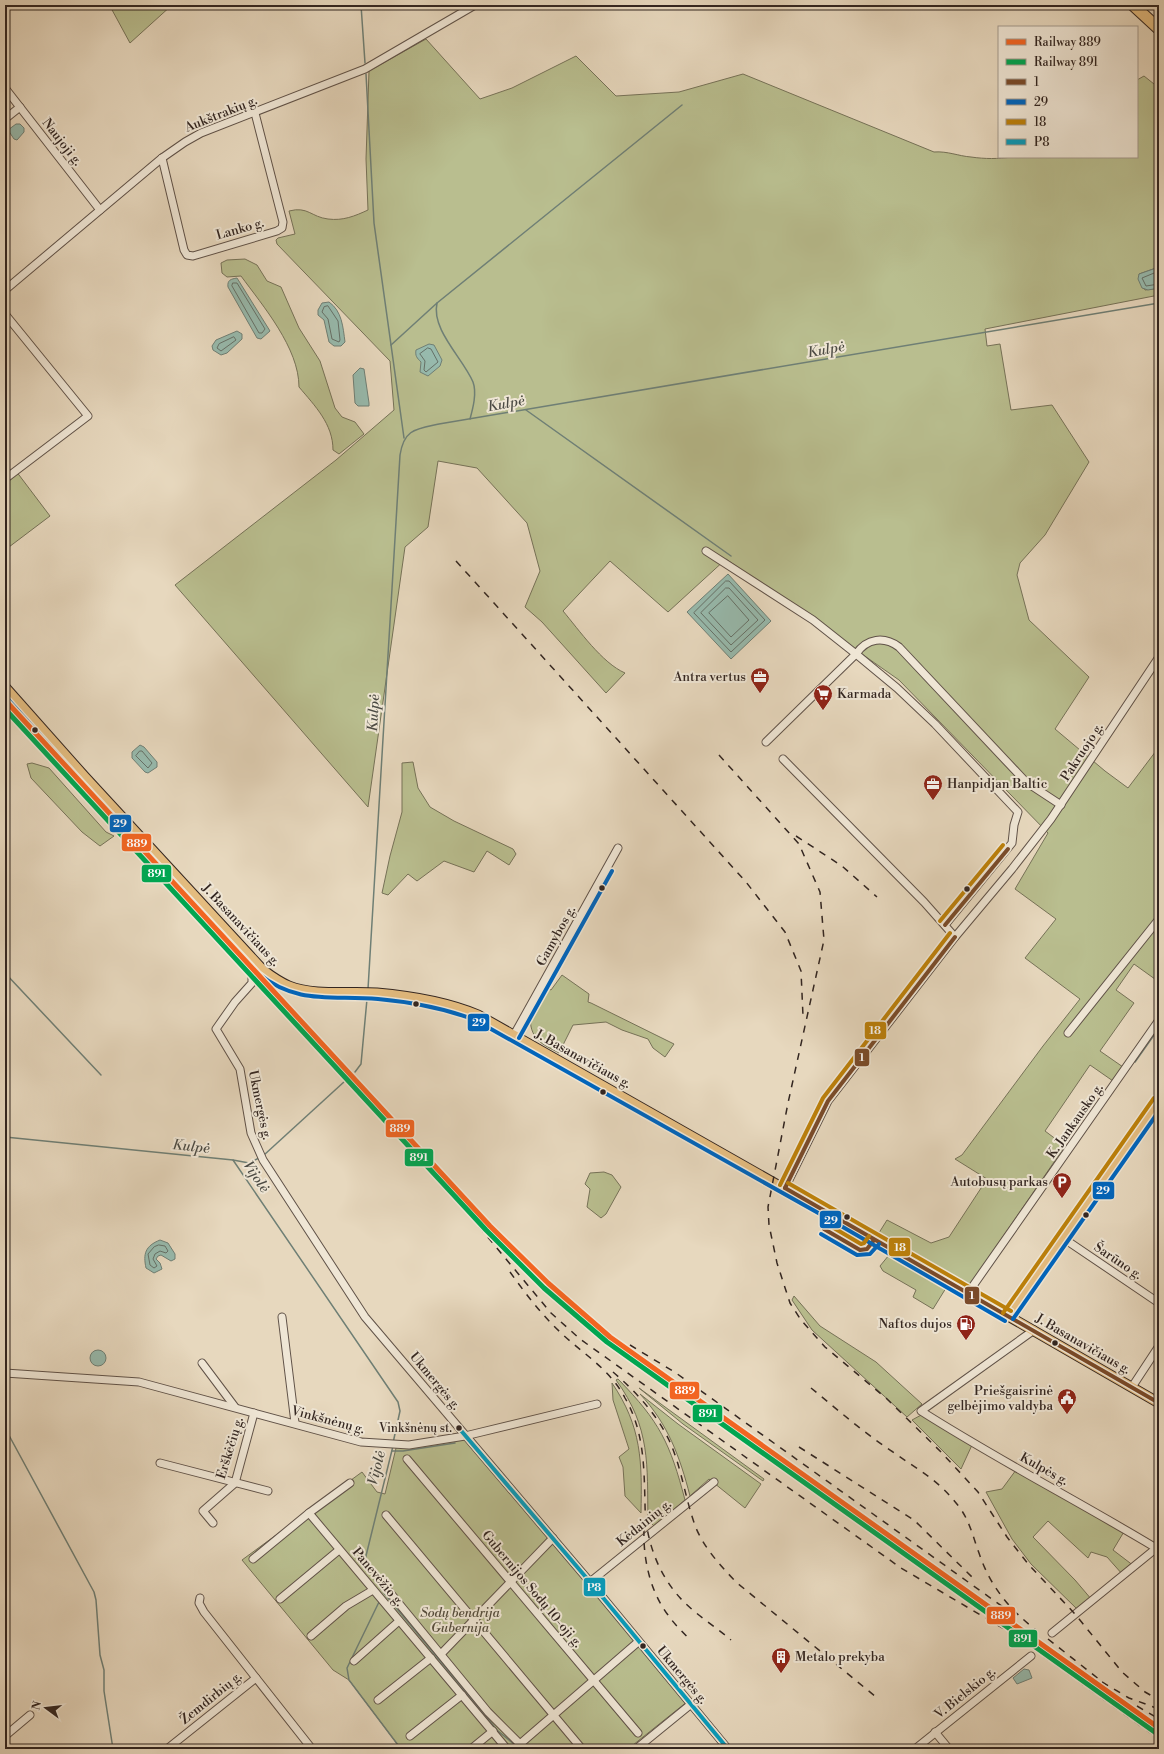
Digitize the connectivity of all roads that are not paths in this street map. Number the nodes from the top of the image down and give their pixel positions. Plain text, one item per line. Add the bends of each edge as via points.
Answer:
1 (475, 5) edge
2 (1133, 5) edge
3 (1159, 29) edge
4 (5, 88) edge
5 (20, 107) junction
6 (255, 113) junction
7 (5, 119) edge
8 (162, 158) junction
9 (100, 210) junction
10 (5, 290) edge
11 (5, 314) edge
12 (5, 479) edge
13 (706, 551) dead end
14 (856, 654) junction
15 (1159, 657) edge
16 (5, 687) edge
17 (766, 742) dead end
18 (783, 759) dead end
19 (1061, 805) junction
20 (618, 848) dead end
21 (169, 884) dead end
22 (1159, 919) edge
23 (945, 925) junction
24 (955, 937) junction
25 (1159, 1020) edge
26 (1068, 1033) dead end
27 (514, 1035) junction
28 (1159, 1101) edge
29 (786, 1188) junction
30 (1063, 1238) junction
31 (968, 1293) junction
32 (1159, 1303) edge
33 (1008, 1316) junction
34 (282, 1317) dead end
35 (1034, 1330) junction
36 (1159, 1346) edge
37 (202, 1363) dead end
38 (5, 1373) edge
39 (1132, 1387) junction
40 (1159, 1403) edge
41 (597, 1404) dead end
42 (235, 1407) junction
43 (254, 1412) junction
44 (295, 1423) junction
45 (465, 1436) junction
46 (407, 1459) dead end
47 (160, 1463) dead end
48 (714, 1482) dead end
49 (235, 1483) junction
50 (350, 1483) dead end
51 (268, 1492) dead end
52 (309, 1513) junction
53 (386, 1516) dead end
54 (213, 1523) dead end
55 (553, 1538) junction
56 (1158, 1547) edge
57 (339, 1550) junction
58 (252, 1560) dead end
59 (510, 1581) junction
60 (590, 1582) junction
61 (383, 1584) dead end
62 (378, 1596) junction
63 (200, 1598) dead end
64 (280, 1599) dead end
65 (399, 1620) junction
66 (474, 1620) junction
67 (1052, 1633) dead end
68 (311, 1636) dead end
69 (638, 1642) junction
70 (441, 1654) junction
71 (1031, 1656) dead end
72 (430, 1658) junction
73 (354, 1661) dead end
74 (256, 1678) junction
75 (594, 1681) junction
76 (462, 1695) junction
77 (378, 1700) dead end
78 (690, 1705) junction
79 (30, 1715) dead end
80 (553, 1716) junction
81 (492, 1731) junction
82 (935, 1732) junction
83 (638, 1734) dead end
84 (5, 1736) edge
85 (410, 1736) dead end
86 (167, 1749) edge
87 (312, 1749) edge
88 (471, 1749) edge
89 (508, 1749) edge
90 (582, 1749) edge
91 (636, 1749) edge
92 (728, 1749) edge
93 (914, 1749) edge
94 (949, 1749) edge

1 - 6 street, Aukštrakių g. via 365,69
2 - 3 highway
4 - 5 street, Naujoji g.
5 - 7 street
5 - 9 street, Naujoji g.
6 - 8 street, Aukštrakių g. via 201,133
6 - 8 street, Lanko g. via 283,222 282,228 277,231 193,256 187,255
8 - 9 street, Aukštrakių g.
9 - 10 street, Aukštrakių g.
11 - 12 street via 88,416
13 - 14 street via 813,620
14 - 17 street
14 - 19 street via 873,641 888,641 899,647 1026,782
14 - 23 street via 935,724 1018,812 1012,843
15 - 19 street, Pakruojo g.
16 - 27 main road, J. Basanavičiaus g. via 263,970 278,981 290,987 306,990 377,993 456,1006
18 - 23 street
19 - 24 street, Pakruojo g. via 1022,857
20 - 27 street, Gamybos g.
21 - 45 street, Ukmergės g. via 252,976 252,983 216,1029 240,1069 251,1133 261,1157 365,1317
22 - 26 street
23 - 24 street
24 - 29 street, Pakruojo g. via 828,1101
25 - 31 street, K. Jankausko g.
27 - 29 main road, J. Basanavičiaus g.
28 - 30 main road
29 - 31 main road, J. Basanavičiaus g.
30 - 32 street, Šarūno g.
30 - 33 main road
31 - 33 main road, J. Basanavičiaus g.
33 - 35 main road, J. Basanavičiaus g.
34 - 44 street
35 - 39 main road, J. Basanavičiaus g.
35 - 56 street, Kulpės g. via 921,1411 989,1454
36 - 39 street
37 - 42 street
38 - 42 street, Vinkšnėnų g. via 139,1382
39 - 40 main road, J. Basanavičiaus g.
41 - 45 street, Vinkšnėnų g.
42 - 43 street, Vinkšnėnų g.
43 - 44 street, Vinkšnėnų g.
43 - 49 street, Erškėčių g.
44 - 45 street, Vinkšnėnų g. via 361,1442 420,1444
45 - 55 street, Ukmergės g.
46 - 59 street, Gubernijos Sodų 10-oji g.
47 - 49 street
48 - 60 street, Kėdainių g.
49 - 51 street
49 - 54 street, Erškėčių g. via 203,1511
50 - 52 street
52 - 57 street, Panevėžio g.
52 - 58 street
53 - 66 street
55 - 59 street
55 - 60 street, Ukmergės g.
56 - 67 street
57 - 62 street, Panevėžio g.
57 - 64 street
59 - 66 street
59 - 75 street, Gubernijos Sodų 10-oji g.
60 - 69 street, Ukmergės g.
61 - 70 street
62 - 65 street, Panevėžio g.
62 - 68 street via 346,1606
63 - 74 street via 199,1603 204,1612
65 - 72 street, Panevėžio g.
65 - 73 street
66 - 70 street
66 - 80 street
69 - 75 street
69 - 78 street, Ukmergės g.
70 - 80 street via 488,1712 520,1744
71 - 82 street, V. Bielskio g.
72 - 76 street, Panevėžio g.
72 - 77 street
74 - 86 street, Žemdirbių g.
74 - 87 street, Žemdirbių g.
75 - 80 street
75 - 83 street, Gubernijos Sodų 10-oji g.
76 - 81 street, Panevėžio g.
76 - 85 street
78 - 91 street
78 - 92 street, Ukmergės g.
79 - 84 street
80 - 90 street
81 - 88 street
81 - 89 street, Panevėžio g.
82 - 93 street, V. Bielskio g.
82 - 94 street

